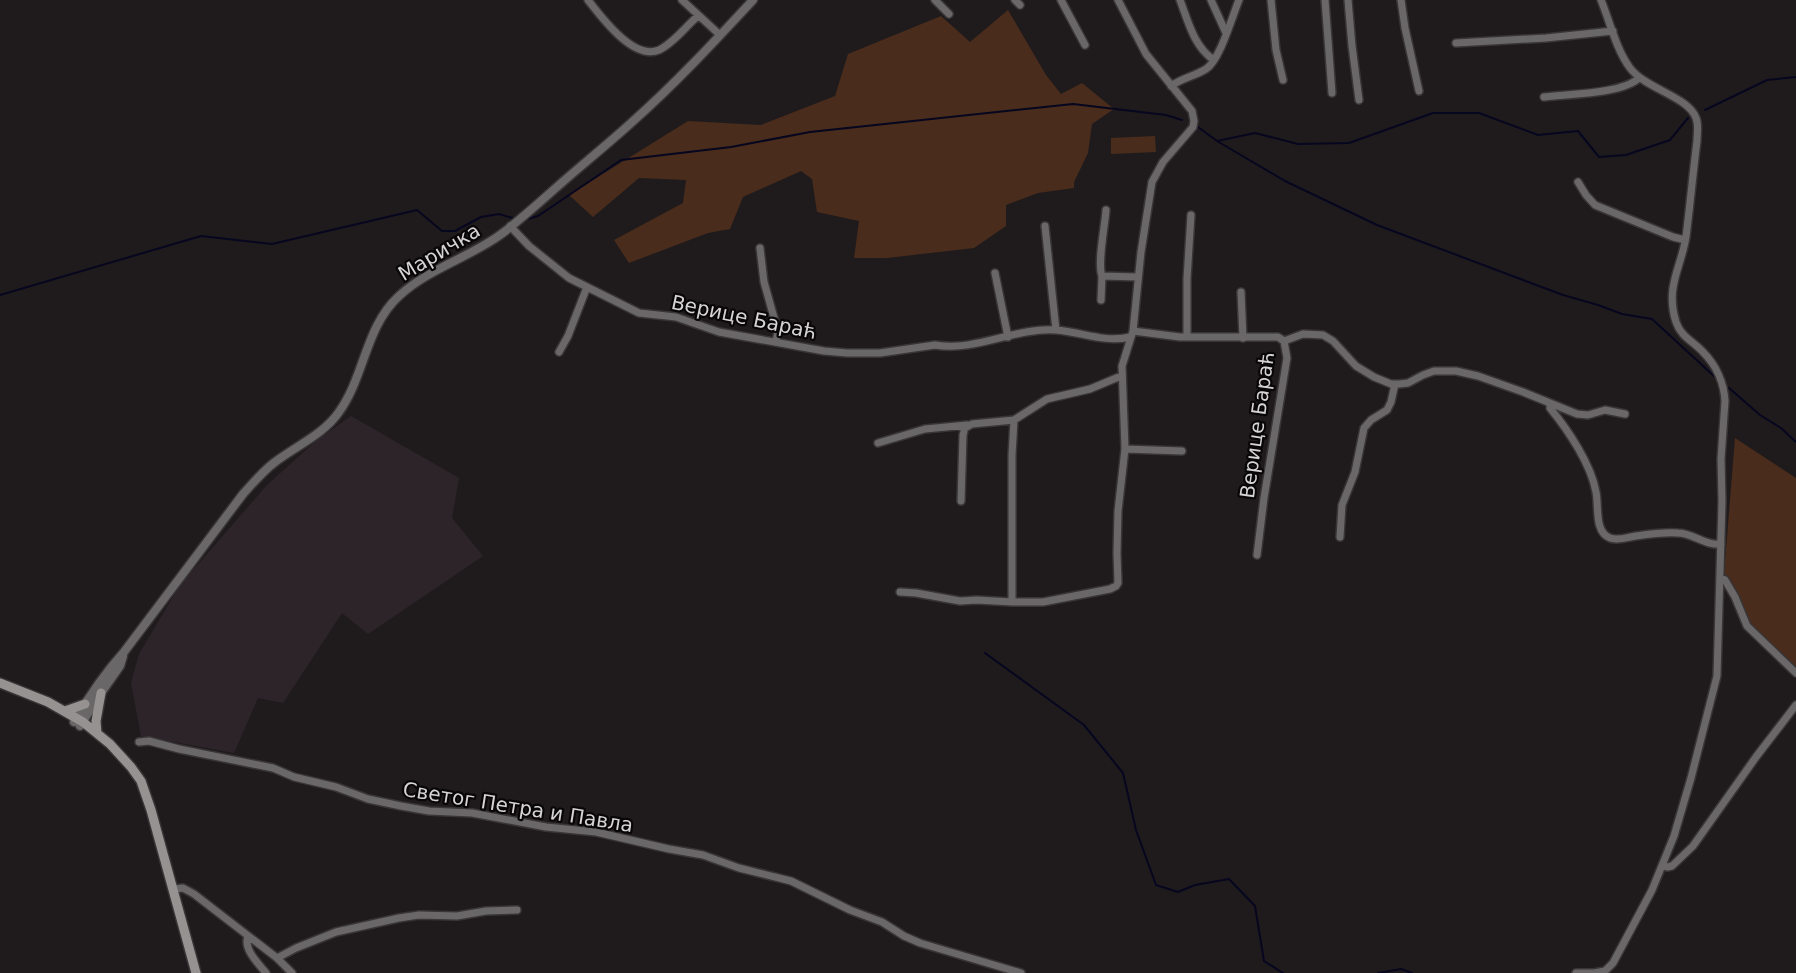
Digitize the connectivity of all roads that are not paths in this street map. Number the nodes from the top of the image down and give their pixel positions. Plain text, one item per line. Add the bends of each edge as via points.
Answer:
1 (588, 0) edge
2 (682, 0) edge
3 (753, 0) edge
4 (935, 0) edge
5 (1061, 0) edge
6 (1118, 0) edge
7 (1180, 0) edge
8 (1211, 0) edge
9 (1271, 0) edge
10 (1325, 0) edge
11 (1348, 0) edge
12 (1401, 0) edge
13 (1601, 0) edge
14 (1237, 1) edge
15 (949, 14) dead end
16 (698, 16) junction
17 (1613, 31) junction
18 (1226, 33) junction
19 (720, 35) junction
20 (1456, 43) dead end
21 (1085, 45) dead end
22 (1214, 60) junction
23 (1639, 78) junction
24 (1283, 80) dead end
25 (1171, 86) junction
26 (1419, 91) dead end
27 (1332, 93) dead end
28 (1544, 97) dead end
29 (1359, 100) dead end
30 (1578, 182) dead end
31 (1107, 210) dead end
32 (1191, 215) dead end
33 (512, 225) junction
34 (1046, 226) dead end
35 (1685, 240) junction
36 (760, 248) dead end
37 (995, 273) dead end
38 (1102, 276) junction
39 (1138, 277) junction
40 (586, 287) junction
41 (1241, 292) dead end
42 (1101, 300) dead end
43 (1056, 330) junction
44 (1131, 334) junction
45 (1008, 337) junction
46 (1188, 337) junction
47 (1243, 338) junction
48 (776, 341) junction
49 (1284, 341) junction
50 (559, 352) dead end
51 (1121, 376) junction
52 (1395, 384) junction
53 (1550, 404) junction
54 (1625, 414) dead end
55 (1014, 420) junction
56 (968, 425) junction
57 (878, 443) dead end
58 (1125, 449) junction
59 (1182, 451) dead end
60 (961, 501) dead end
61 (1340, 537) dead end
62 (1721, 544) junction
63 (1257, 555) dead end
64 (1721, 578) junction
65 (900, 592) dead end
66 (1012, 602) junction
67 (124, 652) junction
68 (1796, 673) edge
69 (0, 683) edge
70 (101, 693) junction
71 (48, 702) junction
72 (85, 704) junction
73 (1796, 705) edge
74 (65, 711) junction
75 (78, 722) junction
76 (98, 733) junction
77 (139, 742) dead end
78 (151, 810) junction
79 (1662, 866) junction
80 (173, 889) junction
81 (517, 910) dead end
82 (248, 936) junction
83 (277, 958) junction
84 (196, 973) edge
85 (266, 973) edge
86 (292, 973) edge
87 (1021, 973) edge
88 (1576, 973) edge
89 (1594, 973) edge

1 - 16 street via 632,46 646,52 662,48
2 - 16 street
3 - 19 street, Маричка
4 - 15 street
5 - 21 street
6 - 25 street via 1146,54
7 - 22 street via 1196,40
8 - 18 street
9 - 24 street
10 - 27 street
11 - 29 street
12 - 26 street
13 - 17 street
14 - 18 street
16 - 19 street
17 - 20 street
17 - 23 street via 1627,64
18 - 22 street
19 - 33 street, Маричка via 632,122
22 - 25 street via 1208,68
23 - 28 street via 1626,86
23 - 35 street via 1688,106 1696,119
25 - 39 street via 1192,111 1194,121 1152,182
30 - 35 street via 1595,205
31 - 38 street via 1100,260
32 - 46 street via 1186,279
33 - 40 street, Верице Бараћ via 518,236 549,263
33 - 67 street, Маричка via 480,248 421,279 387,308 340,411 328,425 274,462 243,494
34 - 43 street
35 - 62 street via 1673,285 1676,322 1713,365 1725,401
36 - 48 street via 764,282 778,332
37 - 45 street
38 - 39 street
38 - 42 street
39 - 44 street
40 - 48 street, Верице Бараћ via 639,313 676,317 719,332
40 - 50 street
41 - 47 street, Верице Бараћ
43 - 44 street, Верице Бараћ via 1104,339 1121,339
43 - 45 street, Верице Бараћ
44 - 46 street, Верице Бараћ
44 - 51 street
45 - 48 street, Верице Бараћ via 972,345 870,353 824,351
46 - 47 street, Верице Бараћ
47 - 49 street, Верице Бараћ via 1278,337
49 - 52 street via 1303,334 1323,335 1361,370
49 - 63 street, Верице Бараћ via 1287,358
51 - 55 street via 1090,389 1047,399
51 - 58 street
52 - 53 street via 1408,383 1434,371 1456,371
52 - 61 street via 1387,410 1364,428 1342,505
53 - 54 street via 1582,415 1605,410
53 - 62 street via 1592,477 1599,525 1605,535 1615,539 1680,533
55 - 56 street
55 - 66 street
56 - 57 street via 926,429
56 - 60 street via 963,435
58 - 59 street
58 - 66 street via 1118,511 1117,584 1110,589 1043,602
62 - 64 street
64 - 68 street via 1736,597 1747,626
64 - 79 street via 1717,675 1691,778
65 - 66 street via 960,601
67 - 70 street, Маричка via 120,666
67 - 72 street, Маричка
69 - 71 main road
70 - 75 street, Маричка
70 - 76 main road
71 - 74 main road
71 - 75 main road via 63,716
72 - 74 main road
72 - 75 street, Маричка
73 - 79 street via 1693,846 1672,866
74 - 75 main road
75 - 76 main road
75 - 78 main road via 126,770
76 - 78 main road via 141,781
77 - 87 street, Светог Петра и Павла via 273,768 401,806 596,832 703,855 792,881 920,944
78 - 80 main road
79 - 89 street via 1613,963 1605,971
80 - 82 street via 187,890
80 - 84 main road
81 - 83 street via 399,918 336,932
82 - 83 street
82 - 85 street via 247,946
83 - 86 street
88 - 89 street

